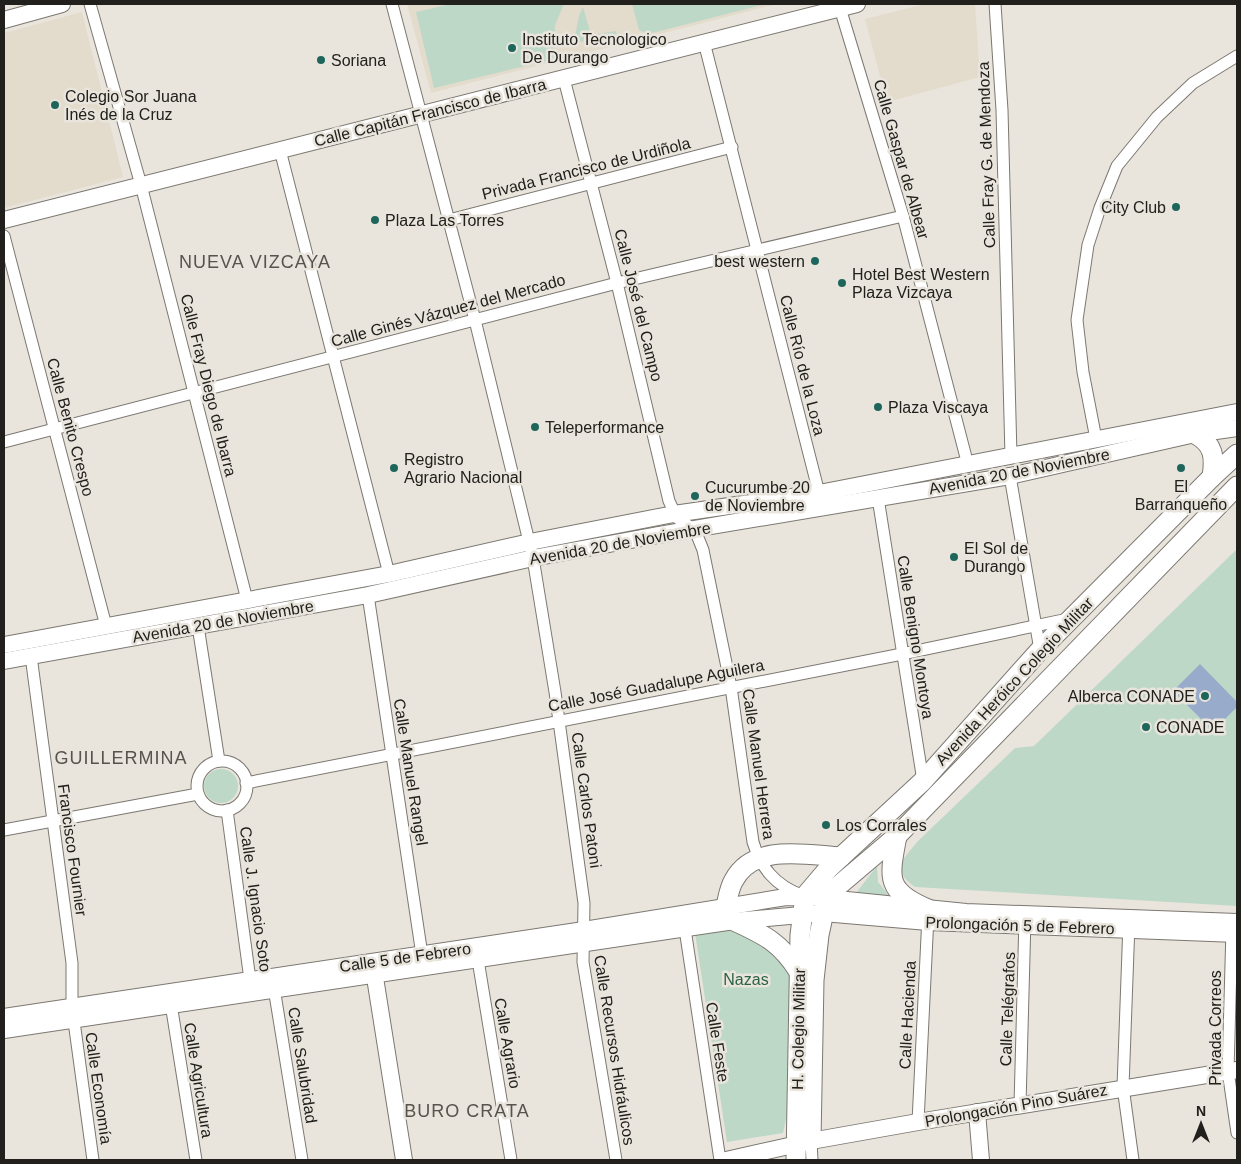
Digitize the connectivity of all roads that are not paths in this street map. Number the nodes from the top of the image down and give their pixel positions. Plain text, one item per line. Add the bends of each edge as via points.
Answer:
1 (62, 4) edge
2 (90, 4) edge
3 (392, 4) edge
4 (857, 4) edge
5 (995, 4) edge
6 (840, 8) junction
7 (4, 20) edge
8 (704, 42) junction
9 (1237, 56) edge
10 (564, 79) junction
11 (422, 115) junction
12 (732, 147) junction
13 (280, 150) junction
14 (591, 183) junction
15 (141, 185) junction
16 (903, 216) junction
17 (4, 220) edge
18 (449, 220) junction
19 (4, 236) edge
20 (757, 250) junction
21 (617, 283) junction
22 (475, 320) junction
23 (333, 357) junction
24 (194, 393) junction
25 (1237, 412) edge
26 (1237, 428) edge
27 (54, 429) junction
28 (1188, 431) junction
29 (1096, 439) junction
30 (4, 442) edge
31 (1237, 454) edge
32 (1011, 456) junction
33 (968, 465) junction
34 (1010, 476) junction
35 (1212, 477) junction
36 (1237, 486) edge
37 (819, 492) junction
38 (878, 498) junction
39 (674, 514) junction
40 (694, 530) junction
41 (532, 550) junction
42 (389, 574) junction
43 (368, 594) junction
44 (247, 600) junction
45 (1071, 618) junction
46 (106, 626) junction
47 (198, 626) junction
48 (1036, 626) junction
49 (4, 645) edge
50 (1040, 650) junction
51 (902, 654) junction
52 (31, 656) junction
53 (4, 661) edge
54 (732, 687) junction
55 (560, 720) junction
56 (392, 755) junction
57 (219, 761) junction
58 (923, 780) junction
59 (246, 783) junction
60 (198, 794) junction
61 (227, 810) junction
62 (52, 820) junction
63 (4, 830) edge
64 (897, 836) junction
65 (841, 857) junction
66 (758, 858) junction
67 (804, 905) junction
68 (825, 906) junction
69 (730, 914) junction
70 (928, 915) junction
71 (1025, 920) junction
72 (1129, 924) junction
73 (1235, 928) edge
74 (685, 929) junction
75 (584, 938) junction
76 (422, 955) junction
77 (478, 960) junction
78 (373, 968) junction
79 (799, 972) junction
80 (273, 982) junction
81 (251, 985) junction
82 (171, 1004) junction
83 (72, 1013) junction
84 (4, 1016) edge
85 (4, 1030) edge
86 (1233, 1070) edge
87 (1123, 1087) junction
88 (1020, 1105) junction
89 (978, 1112) junction
90 (918, 1122) junction
91 (1237, 1133) edge
92 (801, 1149) edge
93 (93, 1160) edge
94 (196, 1160) edge
95 (302, 1160) edge
96 (404, 1160) edge
97 (511, 1160) edge
98 (616, 1160) edge
99 (720, 1160) edge
100 (726, 1160) edge
101 (812, 1160) edge
102 (982, 1160) edge
103 (1132, 1160) edge

1 - 7 street
2 - 15 street, Calle Fray Diego de Ibarra
3 - 11 street, Calle Carlos Patoni
4 - 6 street, Calle Capitán Francisco de Ibarra
5 - 32 street, Calle Fray G. de Mendoza via 1002,119
6 - 8 street, Calle Capitán Francisco de Ibarra
6 - 16 street, Calle Gaspar de Albear
8 - 10 street, Calle Capitán Francisco de Ibarra
8 - 12 street, Calle Río de la Loza
9 - 29 street via 1192,83 1157,118 1117,166 1100,208 1088,245 1077,320
10 - 11 street, Calle Capitán Francisco de Ibarra
10 - 14 street, Calle José del Campo
11 - 13 street, Calle Capitán Francisco de Ibarra
11 - 18 street, Calle Carlos Patoni
12 - 14 street, Privada Francisco de Urdiñola
12 - 20 street, Calle Río de la Loza
13 - 15 street, Calle Capitán Francisco de Ibarra
13 - 23 street
14 - 18 street, Privada Francisco de Urdiñola
14 - 21 street, Calle José del Campo
15 - 17 street, Calle Capitán Francisco de Ibarra
15 - 24 street, Calle Fray Diego de Ibarra
16 - 20 street, Calle Ginés Vázquez del Mercado
16 - 33 street, Calle Gaspar de Albear
18 - 22 street, Calle Carlos Patoni
19 - 27 street, Calle Benito Crespo
20 - 21 street, Calle Ginés Vázquez del Mercado
20 - 37 street, Calle Río de la Loza
21 - 22 street, Calle Ginés Vázquez del Mercado
21 - 39 street, Calle José del Campo
22 - 23 street, Calle Ginés Vázquez del Mercado
22 - 41 street, Calle Carlos Patoni
23 - 24 street, Calle Ginés Vázquez del Mercado
23 - 42 street
24 - 27 street, Calle Ginés Vázquez del Mercado
24 - 44 street, Calle Fray Diego de Ibarra
25 - 28 street, Avenida 20 de Noviembre
26 - 28 street, Avenida 20 de Noviembre
27 - 30 street, Calle Ginés Vázquez del Mercado
27 - 46 street, Calle Benito Crespo
28 - 29 street, Avenida 20 de Noviembre
28 - 34 street, Avenida 20 de Noviembre
28 - 35 main road via 1211,446 1214,456
29 - 32 street, Avenida 20 de Noviembre
31 - 35 main road, Avenida Heróico Colegio Militar
32 - 33 street, Avenida 20 de Noviembre
33 - 37 street, Avenida 20 de Noviembre
34 - 38 street, Avenida 20 de Noviembre
34 - 48 street
35 - 45 main road, Avenida Heróico Colegio Militar
36 - 64 main road, Avenida Heróico Colegio Militar
37 - 39 street, Avenida 20 de Noviembre
38 - 40 street, Avenida 20 de Noviembre
38 - 51 street, Calle Benigno Montoya
39 - 40 street
39 - 41 street, Avenida 20 de Noviembre
40 - 41 street, Avenida 20 de Noviembre
40 - 54 street, Calle Manuel Herrera via 703,550
41 - 42 street, Avenida 20 de Noviembre
41 - 43 street, Avenida 20 de Noviembre
41 - 55 street, Calle Carlos Patoni
42 - 44 street, Avenida 20 de Noviembre
43 - 47 street, Avenida 20 de Noviembre
43 - 56 street, Calle Manuel Rangel
44 - 46 street, Avenida 20 de Noviembre
45 - 48 street, Calle José Guadalupe Aguilera
45 - 50 main road, Avenida Heróico Colegio Militar
46 - 49 street, Avenida 20 de Noviembre
47 - 52 street, Avenida 20 de Noviembre
47 - 57 street
48 - 50 street
48 - 51 street, Calle José Guadalupe Aguilera
50 - 58 main road, Avenida Heróico Colegio Militar
51 - 54 street, Calle José Guadalupe Aguilera
51 - 58 street, Calle Benigno Montoya
52 - 53 street, Avenida 20 de Noviembre
52 - 62 street, Francisco Fournier
54 - 55 street, Calle José Guadalupe Aguilera
54 - 66 street, Calle Manuel Herrera via 749,826
55 - 56 street, Calle José Guadalupe Aguilera
55 - 75 street, Calle Carlos Patoni via 584,903
56 - 59 street, Calle José Guadalupe Aguilera
56 - 76 street, Calle Manuel Rangel
57 - 59 street via 234,765
57 - 60 street via 201,773
58 - 65 main road, Avenida Heróico Colegio Militar
59 - 61 street via 240,803
60 - 61 street via 210,808
60 - 62 street
61 - 81 street, Calle J. Ignacio Soto
62 - 63 street
62 - 83 street, Francisco Fournier via 72,963
64 - 68 main road, Avenida Heróico Colegio Militar via 838,886
64 - 70 main road via 892,866 896,890
65 - 66 main road via 786,854
65 - 67 main road, Avenida Heróico Colegio Militar
66 - 67 street, Calle Manuel Herrera via 772,878
66 - 69 main road via 745,866 732,882
67 - 68 street, Prolongación 5 de Febrero
67 - 69 street, Calle 5 de Febrero via 763,900
67 - 79 main road, H. Colegio Militar
68 - 70 street, Prolongación 5 de Febrero
68 - 92 main road, H. Colegio Militar via 814,980
69 - 74 street, Calle 5 de Febrero
69 - 75 street, Calle 5 de Febrero
69 - 79 main road via 777,944
70 - 71 street, Prolongación 5 de Febrero
70 - 90 street, Calle Hacienda
71 - 72 street, Prolongación 5 de Febrero
71 - 88 street, Calle Telégrafos
72 - 73 street, Prolongación 5 de Febrero
72 - 87 street
73 - 86 street, Privada Correos
74 - 75 street, Calle 5 de Febrero
74 - 99 street, Calle Feste
75 - 76 street, Calle 5 de Febrero
75 - 77 street, Calle 5 de Febrero
75 - 98 street, Calle Recursos Hidráulicos via 584,962
76 - 78 street, Calle 5 de Febrero
77 - 78 street, Calle 5 de Febrero
77 - 97 street, Calle Agrario
78 - 80 street, Calle 5 de Febrero
78 - 96 street
79 - 92 main road, H. Colegio Militar
80 - 81 street, Calle 5 de Febrero
80 - 95 street, Calle Salubridad
81 - 82 street, Calle 5 de Febrero
81 - 83 street, Calle 5 de Febrero
82 - 83 street, Calle 5 de Febrero
82 - 94 street, Calle Agricultura
83 - 84 street, Calle 5 de Febrero
83 - 85 street, Calle 5 de Febrero
83 - 93 street, Calle Economía
86 - 87 street, Prolongación Pino Suárez
86 - 91 street, Privada Correos
87 - 88 street, Prolongación Pino Suárez
87 - 103 street
88 - 89 street, Prolongación Pino Suárez
89 - 90 street, Prolongación Pino Suárez
89 - 102 street
90 - 92 street, Prolongación Pino Suárez
92 - 100 street, Prolongación Pino Suárez
92 - 101 street

